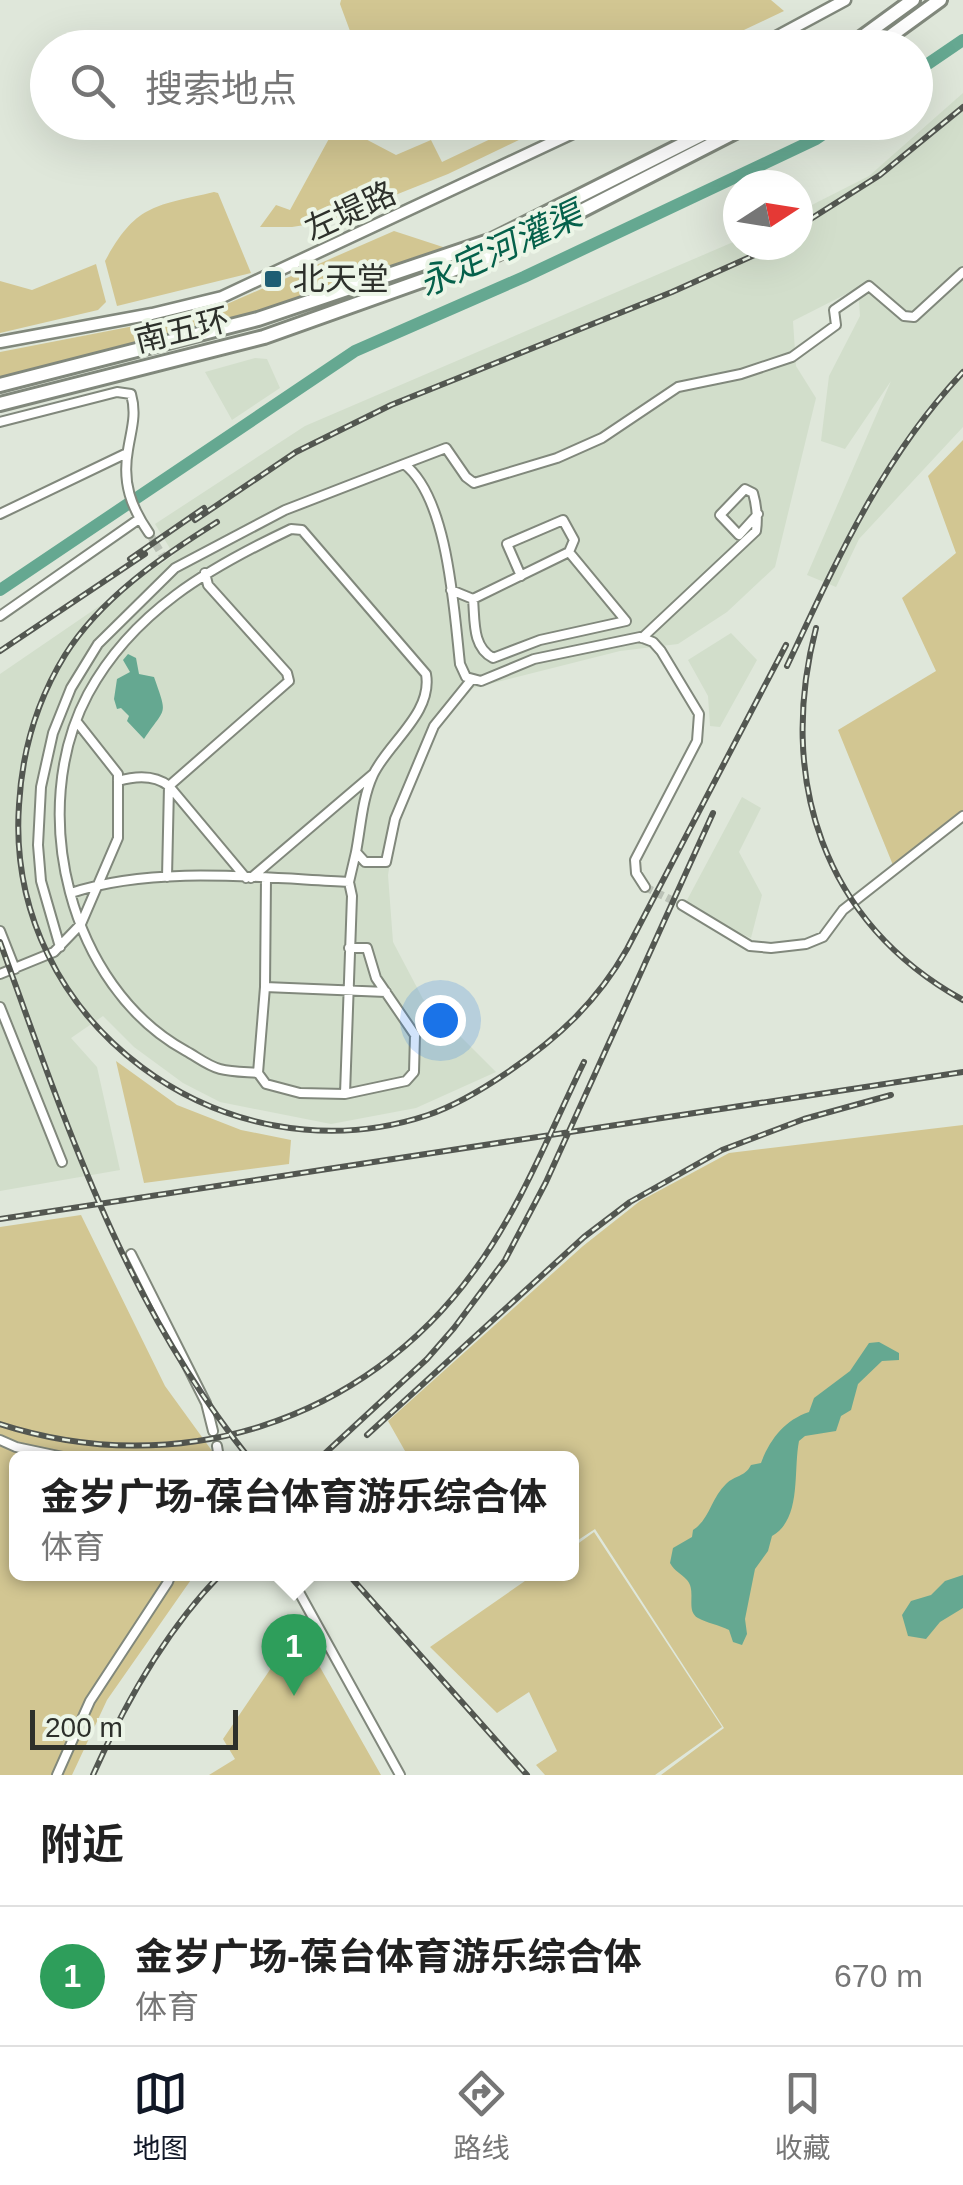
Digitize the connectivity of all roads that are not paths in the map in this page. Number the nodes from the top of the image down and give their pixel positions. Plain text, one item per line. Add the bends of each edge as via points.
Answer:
1 (845, 0) edge
2 (913, 0) edge
3 (940, 0) edge
4 (789, 30) edge
5 (872, 30) edge
6 (899, 30) edge
7 (558, 140) edge
8 (690, 140) edge
9 (720, 140) edge
10 (963, 272) edge
11 (0, 342) edge
12 (0, 385) edge
13 (0, 404) edge
14 (0, 422) edge
15 (127, 453) junction
16 (404, 464) junction
17 (0, 514) edge
18 (758, 514) junction
19 (139, 518) junction
20 (149, 534) tunnel mouth
21 (214, 548) junction
22 (569, 552) junction
23 (164, 558) tunnel mouth
24 (221, 562) junction
25 (175, 568) junction
26 (204, 573) junction
27 (521, 576) junction
28 (451, 590) junction
29 (473, 599) junction
30 (0, 616) edge
31 (642, 638) junction
32 (472, 679) junction
33 (77, 722) junction
34 (374, 772) junction
35 (118, 781) junction
36 (169, 786) junction
37 (42, 787) junction
38 (61, 791) junction
39 (963, 816) edge
40 (356, 852) junction
41 (167, 878) junction
42 (248, 878) junction
43 (266, 878) junction
44 (350, 882) junction
45 (99, 884) junction
46 (645, 888) dead end
47 (71, 893) junction
48 (682, 905) tunnel mouth
49 (81, 924) junction
50 (0, 931) edge
51 (60, 947) junction
52 (350, 948) junction
53 (14, 968) junction
54 (0, 974) edge
55 (264, 986) junction
56 (349, 990) junction
57 (386, 992) junction
58 (0, 1007) edge
59 (258, 1073) junction
60 (345, 1094) junction
61 (62, 1162) dead end
62 (131, 1254) dead end
63 (214, 1431) dead end
64 (0, 1440) edge
65 (217, 1446) dead end
66 (42, 1451) edge
67 (218, 1451) edge
68 (168, 1581) edge
69 (293, 1581) edge
70 (57, 1775) edge
71 (400, 1775) edge

1 - 4 main road
2 - 5 highway
3 - 6 highway
7 - 11 main road, 左堤路 via 222,297
8 - 12 highway, 南五环 via 492,240 258,319
9 - 13 highway, 南五环 via 498,254 264,338
10 - 16 street via 914,317 869,286 834,310 836,325 792,357 678,387 602,438 556,458 474,482 446,448
14 - 15 street via 131,394 134,424
15 - 17 street
15 - 19 street via 126,490
16 - 21 street via 285,510
16 - 28 street via 420,476 445,548
18 - 18 street via 753,493 745,489 720,515 739,535
18 - 31 street via 756,531
19 - 20 street
19 - 30 street
21 - 24 street
21 - 25 street
22 - 27 street
22 - 27 street via 574,540 563,520 507,544
22 - 29 street via 626,621 493,658 476,638
23 - 25 street
24 - 26 street
24 - 34 street via 302,530 426,674 425,700
25 - 37 street via 98,644 53,732
26 - 33 street via 136,626 86,697
26 - 36 street via 288,681
27 - 29 street
28 - 29 street
28 - 32 street via 460,664
31 - 32 street
31 - 46 street via 661,651 699,714 697,741 636,860
32 - 40 street via 434,726 395,819 386,862 365,862
33 - 35 street
33 - 38 street
34 - 40 street
34 - 42 street
35 - 36 street via 159,778
35 - 45 street via 118,838
36 - 41 street
36 - 42 street
37 - 38 street
37 - 51 street via 41,881
38 - 47 street via 60,834
39 - 48 street via 843,910 824,937 806,944 750,946
40 - 44 street
41 - 42 street
41 - 45 street
42 - 43 street
43 - 44 street
43 - 55 street
44 - 52 street
45 - 47 street
45 - 49 street
47 - 49 street
49 - 51 street
49 - 59 street via 131,1009 219,1069
50 - 53 street
51 - 53 street
52 - 56 street
52 - 57 street via 367,948
53 - 54 street
55 - 56 street
55 - 59 street
56 - 57 street
56 - 60 street
57 - 60 street via 416,1035 414,1072 406,1081
58 - 61 street
59 - 60 street via 266,1084
62 - 63 street via 206,1402
64 - 66 street
65 - 67 street
68 - 70 street via 90,1701
69 - 71 street

